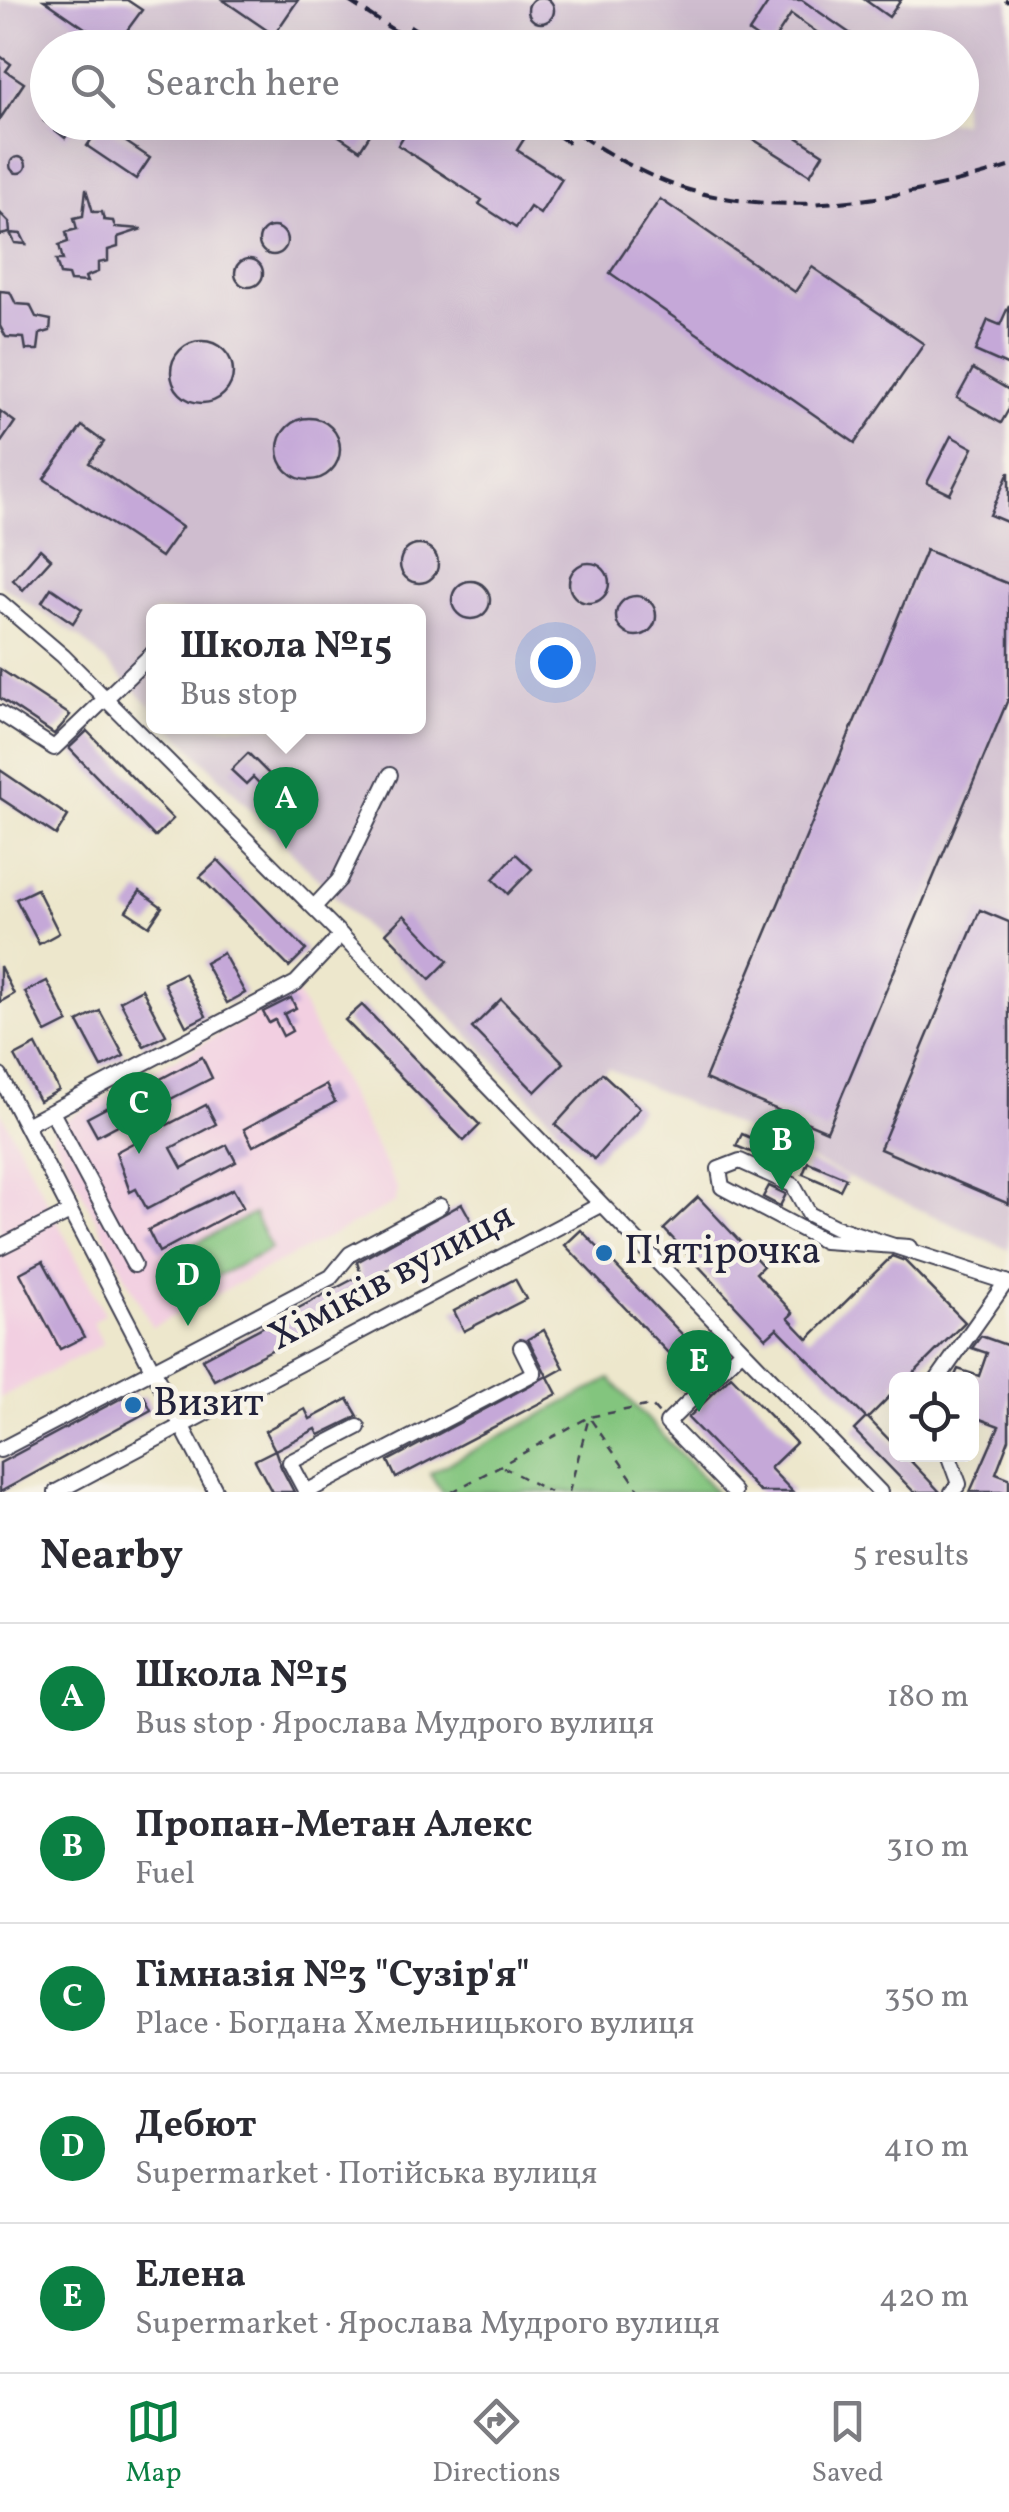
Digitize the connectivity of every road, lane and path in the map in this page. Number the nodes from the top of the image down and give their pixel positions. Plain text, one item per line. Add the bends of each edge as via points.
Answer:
1 (0, 602) edge
2 (146, 660) edge
3 (106, 700) junction
4 (0, 713) edge
5 (390, 775) dead end
6 (314, 908) junction
7 (342, 935) junction
8 (0, 1076) edge
9 (52, 1112) junction
10 (26, 1125) junction
11 (600, 1205) junction
12 (440, 1206) dead end
13 (70, 1212) junction
14 (0, 1247) edge
15 (909, 1247) junction
16 (134, 1265) dead end
17 (1007, 1282) edge
18 (521, 1348) dead end
19 (741, 1350) junction
20 (151, 1371) junction
21 (942, 1372) edge
22 (589, 1418) junction
23 (667, 1422) junction
24 (180, 1426) junction
25 (358, 1427) dead end
26 (0, 1450) edge
27 (951, 1462) edge
28 (500, 1466) junction
29 (56, 1492) edge
30 (216, 1492) edge
31 (306, 1492) edge
32 (452, 1492) edge
33 (550, 1492) edge
34 (570, 1492) edge
35 (641, 1492) edge
36 (734, 1492) edge
37 (880, 1492) edge
38 (952, 1492) edge

1 - 3 street
2 - 3 street
3 - 4 street via 54,748
3 - 6 street
5 - 6 street via 339,880
6 - 7 street
7 - 9 street via 296,984
7 - 11 street
8 - 10 street
9 - 10 street
9 - 16 street
10 - 13 street
11 - 19 street
11 - 24 street, Хіміків вулиця
12 - 20 street via 350,1254 331,1276
13 - 14 street
13 - 20 street
15 - 15 street via 824,1241 722,1187 719,1169 740,1160 793,1185 810,1214 835,1227
15 - 17 street
17 - 21 street
18 - 31 street via 534,1373
19 - 23 street
19 - 37 street
20 - 24 street
20 - 26 street
22 - 23 path via 651,1405
22 - 28 path
22 - 34 path
22 - 35 path
23 - 36 street
24 - 29 street, Хіміків вулиця
24 - 30 street
25 - 31 street via 290,1462
27 - 38 street via 959,1484
28 - 32 path
28 - 33 path

